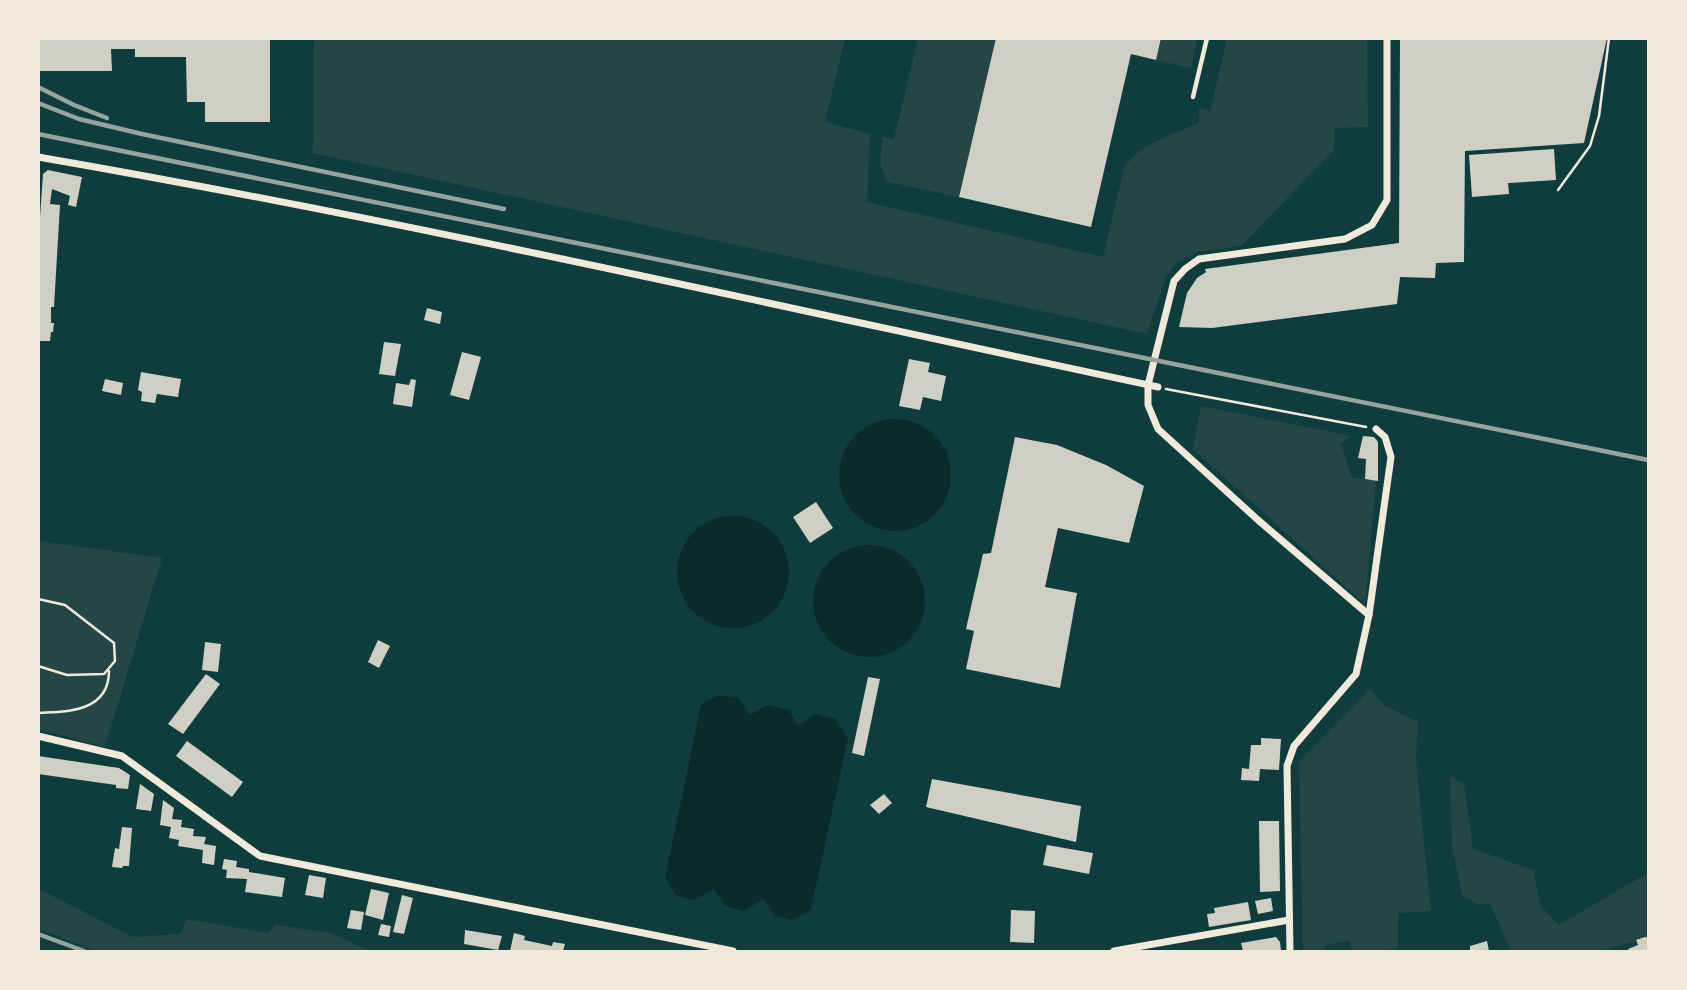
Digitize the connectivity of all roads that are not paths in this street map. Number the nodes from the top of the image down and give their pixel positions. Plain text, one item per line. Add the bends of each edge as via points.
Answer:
1 (1207, 38) edge
2 (1387, 38) edge
3 (1193, 97) dead end
4 (38, 157) edge
5 (1148, 385) junction
6 (1158, 387) road end
7 (1376, 429) road end
8 (1369, 615) junction
9 (38, 736) edge
10 (1289, 920) junction
11 (733, 951) edge
12 (1114, 951) edge
13 (1290, 951) edge

1 - 3 lane
2 - 5 street via 1387,200 1372,225 1345,239 1199,259 1174,281
4 - 5 street via 489,244
5 - 6 street
5 - 8 street via 1148,405 1158,429
7 - 8 street via 1385,437 1391,457
8 - 10 street via 1356,674 1294,746 1287,766
9 - 11 street via 122,756 260,856
10 - 12 street
10 - 13 street

